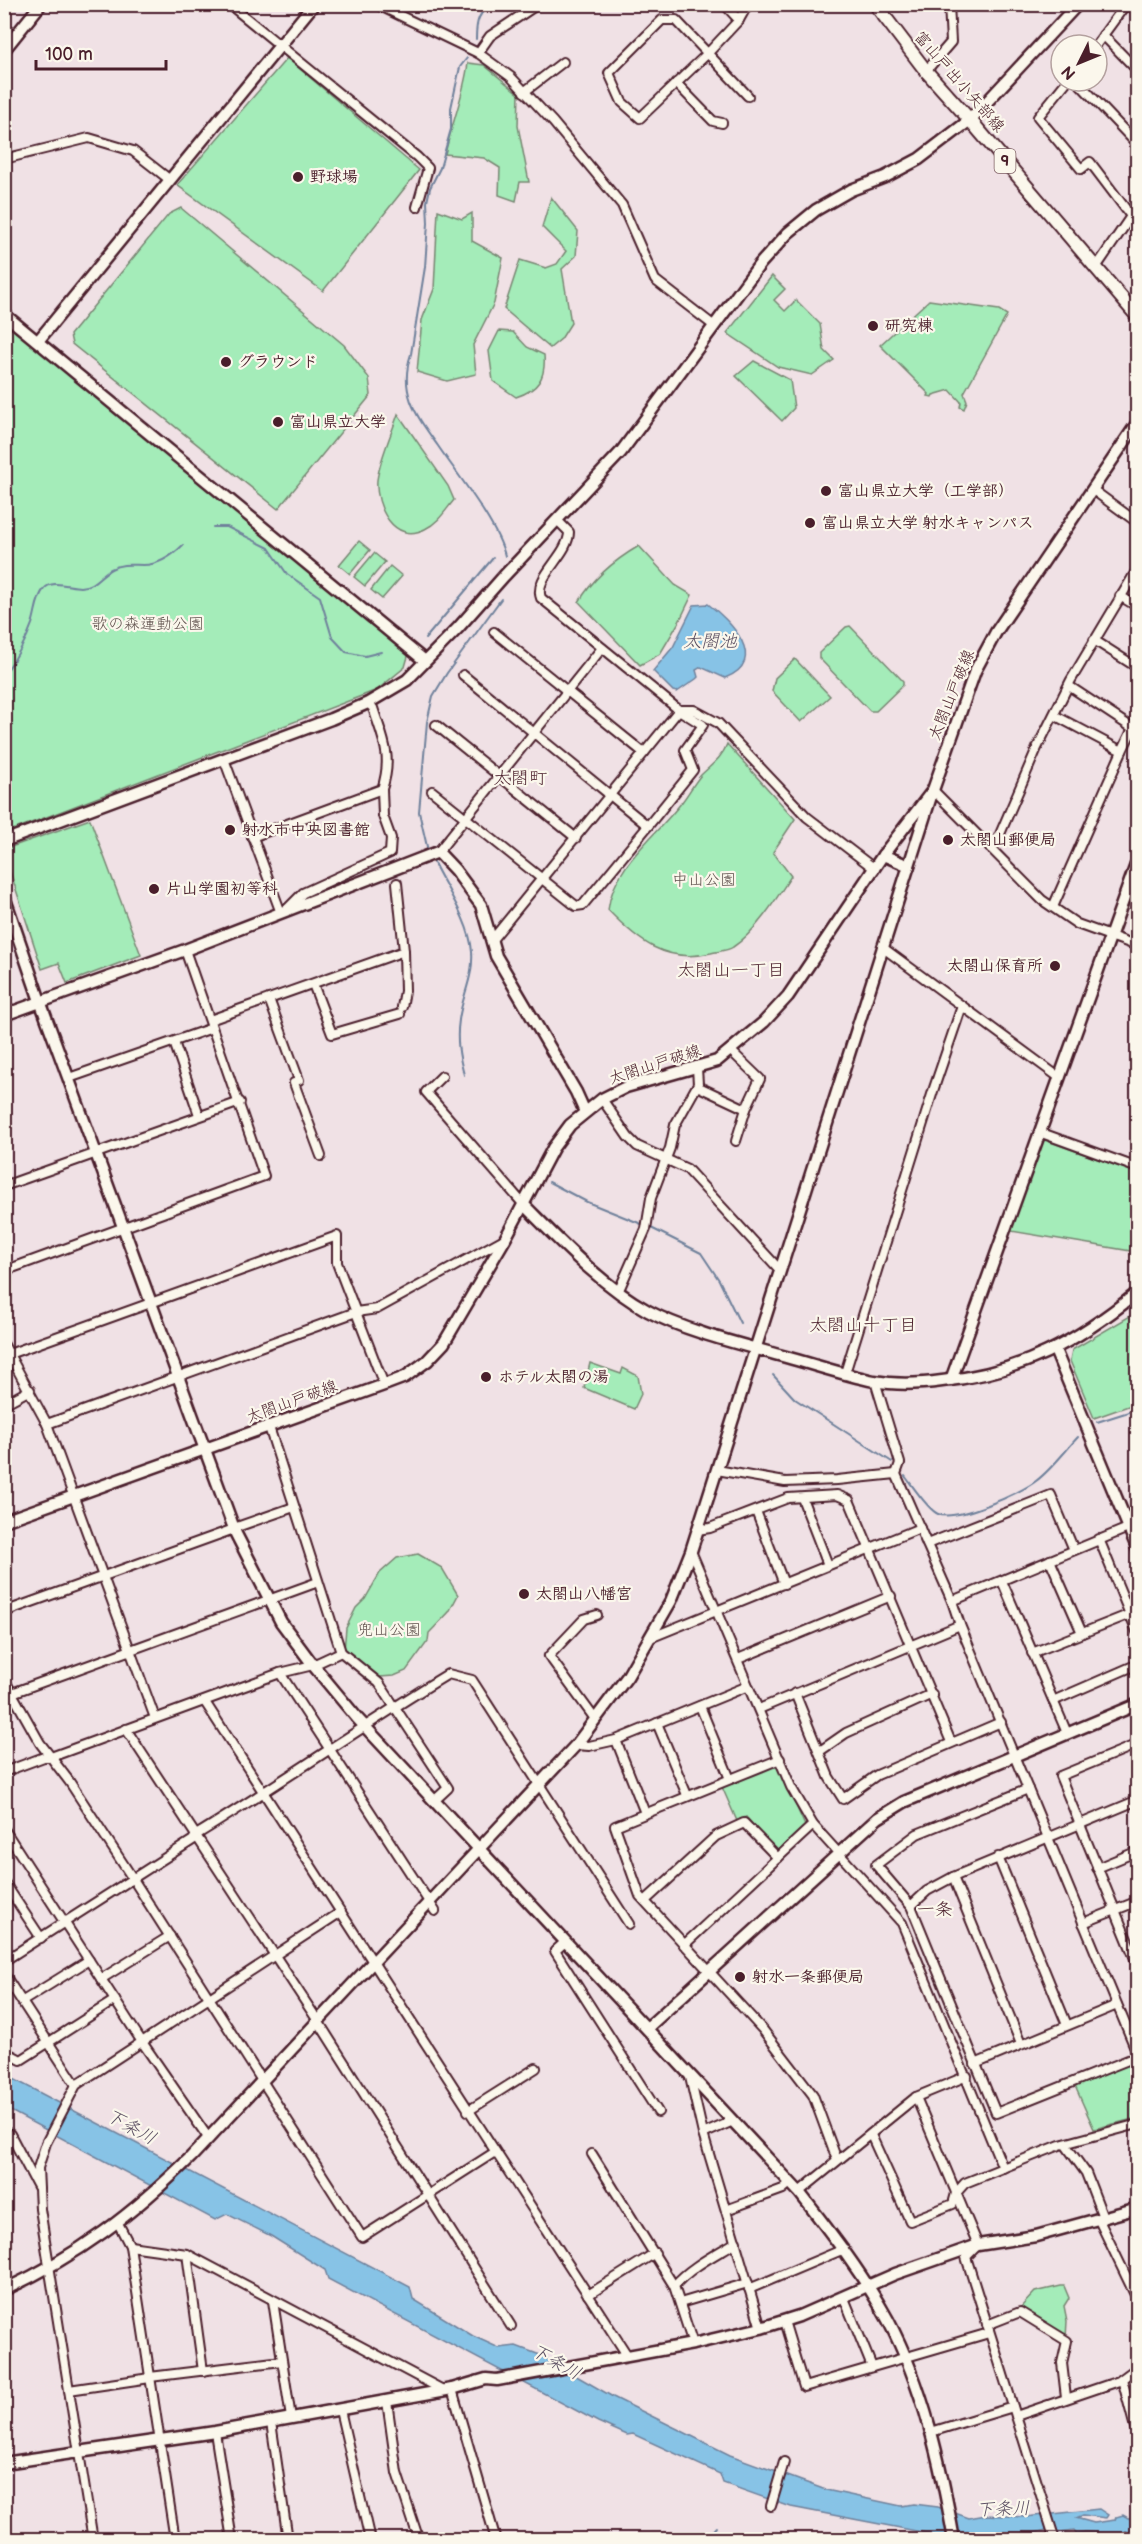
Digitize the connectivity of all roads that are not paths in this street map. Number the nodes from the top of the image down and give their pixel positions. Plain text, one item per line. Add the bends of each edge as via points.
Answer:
1 (41, 4) edge
2 (229, 4) edge
3 (314, 4) edge
4 (376, 4) edge
5 (538, 4) edge
6 (724, 4) edge
7 (748, 4) edge
8 (875, 4) edge
9 (949, 4) edge
10 (1078, 4) edge
11 (1126, 4) edge
12 (739, 20) junction
13 (1104, 33) edge
14 (1109, 41) edge
15 (7, 42) edge
16 (280, 49) junction
17 (478, 53) junction
18 (708, 53) junction
19 (563, 62) dead end
20 (926, 71) junction
21 (1137, 71) edge
22 (676, 83) junction
23 (524, 92) junction
24 (1057, 93) edge
25 (1088, 93) edge
26 (748, 96) dead end
27 (970, 120) junction
28 (722, 123) dead end
29 (1137, 146) edge
30 (4, 159) edge
31 (170, 180) junction
32 (1137, 206) edge
33 (417, 207) dead end
34 (1131, 216) junction
35 (1095, 268) junction
36 (4, 314) edge
37 (1137, 316) edge
38 (713, 325) junction
39 (38, 341) junction
40 (1137, 422) edge
41 (1093, 490) junction
42 (557, 520) junction
43 (1137, 523) edge
44 (1137, 568) edge
45 (1120, 596) junction
46 (1137, 607) edge
47 (494, 632) dead end
48 (1094, 640) junction
49 (602, 648) junction
50 (425, 662) junction
51 (1137, 668) edge
52 (463, 675) dead end
53 (1069, 686) junction
54 (567, 692) junction
55 (369, 703) junction
56 (679, 710) junction
57 (1054, 715) junction
58 (1137, 718) edge
59 (436, 725) dead end
60 (1131, 727) junction
61 (534, 734) junction
62 (1122, 751) junction
63 (644, 753) junction
64 (224, 759) junction
65 (500, 776) junction
66 (382, 789) junction
67 (933, 790) junction
68 (432, 791) dead end
69 (610, 795) junction
70 (466, 818) junction
71 (648, 826) junction
72 (252, 837) junction
73 (576, 838) junction
74 (4, 841) edge
75 (990, 848) junction
76 (433, 854) junction
77 (883, 855) junction
78 (1137, 859) edge
79 (909, 866) junction
80 (875, 869) junction
81 (543, 879) junction
82 (397, 883) dead end
83 (1133, 886) edge
84 (4, 896) edge
85 (1053, 907) junction
86 (284, 911) junction
87 (1110, 936) junction
88 (492, 941) junction
89 (1137, 946) edge
90 (882, 947) junction
91 (185, 950) junction
92 (404, 951) junction
93 (313, 984) junction
94 (269, 999) junction
95 (40, 1001) junction
96 (962, 1006) junction
97 (4, 1015) edge
98 (211, 1024) junction
99 (174, 1042) junction
100 (730, 1050) junction
101 (697, 1068) junction
102 (442, 1076) dead end
103 (69, 1078) junction
104 (1060, 1078) junction
105 (697, 1086) junction
106 (602, 1099) junction
107 (240, 1102) junction
108 (746, 1109) junction
109 (585, 1112) junction
110 (199, 1115) junction
111 (1039, 1132) junction
112 (735, 1141) dead end
113 (97, 1154) junction
114 (321, 1156) dead end
115 (666, 1159) junction
116 (1137, 1168) edge
117 (4, 1186) edge
118 (524, 1204) junction
119 (124, 1228) junction
120 (505, 1239) junction
121 (779, 1269) junction
122 (4, 1271) edge
123 (619, 1290) junction
124 (1137, 1292) edge
125 (151, 1302) junction
126 (356, 1312) junction
127 (4, 1345) edge
128 (756, 1348) junction
129 (1055, 1350) junction
130 (9, 1354) junction
131 (845, 1373) junction
132 (178, 1377) junction
133 (951, 1380) junction
134 (875, 1381) junction
135 (384, 1385) junction
136 (30, 1390) junction
137 (4, 1404) edge
138 (47, 1424) junction
139 (269, 1427) junction
140 (205, 1449) junction
141 (717, 1470) junction
142 (896, 1474) junction
143 (74, 1496) junction
144 (802, 1498) junction
145 (294, 1507) junction
146 (756, 1510) junction
147 (4, 1521) edge
148 (920, 1528) junction
149 (1128, 1528) junction
150 (234, 1529) junction
151 (697, 1530) junction
152 (1099, 1539) junction
153 (927, 1544) junction
154 (870, 1549) junction
155 (1074, 1550) junction
156 (1137, 1550) edge
157 (690, 1551) junction
158 (1050, 1560) junction
159 (828, 1565) junction
160 (103, 1576) junction
161 (1002, 1581) junction
162 (318, 1582) junction
163 (784, 1584) junction
164 (891, 1596) junction
165 (269, 1599) junction
166 (952, 1601) junction
167 (4, 1612) edge
168 (717, 1612) junction
169 (1134, 1613) edge
170 (597, 1615) dead end
171 (960, 1625) junction
172 (1082, 1633) junction
173 (1137, 1634) edge
174 (650, 1638) junction
175 (912, 1646) junction
176 (130, 1650) junction
177 (340, 1652) junction
178 (1032, 1653) junction
179 (738, 1659) junction
180 (1137, 1664) edge
181 (313, 1665) junction
182 (280, 1673) junction
183 (4, 1679) edge
184 (748, 1686) junction
185 (12, 1693) junction
186 (795, 1693) junction
187 (932, 1694) junction
188 (1053, 1701) junction
189 (205, 1702) junction
190 (1137, 1704) edge
191 (700, 1706) junction
192 (394, 1707) junction
193 (759, 1709) junction
194 (155, 1718) junction
195 (595, 1719) junction
196 (1001, 1722) junction
197 (657, 1723) junction
198 (364, 1726) junction
199 (126, 1729) junction
200 (1067, 1733) junction
201 (616, 1740) junction
202 (951, 1742) junction
203 (1137, 1744) edge
204 (576, 1745) junction
205 (329, 1748) junction
206 (820, 1751) junction
207 (1015, 1755) junction
208 (51, 1757) junction
209 (780, 1759) junction
210 (4, 1772) edge
211 (729, 1779) junction
212 (537, 1784) junction
213 (1028, 1789) junction
214 (264, 1793) junction
215 (687, 1795) junction
216 (1137, 1800) edge
217 (434, 1801) junction
218 (645, 1813) junction
219 (1079, 1824) junction
220 (813, 1825) junction
221 (4, 1828) edge
222 (196, 1835) junction
223 (1048, 1837) junction
224 (478, 1849) junction
225 (1137, 1851) edge
226 (839, 1852) junction
227 (998, 1857) junction
228 (777, 1858) junction
229 (1097, 1868) junction
230 (953, 1877) junction
231 (133, 1879) junction
232 (4, 1882) edge
233 (645, 1901) junction
234 (1137, 1901) edge
235 (432, 1906) junction
236 (911, 1906) junction
237 (1115, 1910) junction
238 (341, 1912) junction
239 (65, 1923) junction
240 (1083, 1923) junction
241 (629, 1924) dead end
242 (170, 1936) junction
243 (41, 1938) junction
244 (565, 1942) junction
245 (684, 1945) junction
246 (1135, 1954) edge
247 (275, 1956) junction
248 (89, 1960) junction
249 (4, 1961) edge
250 (373, 1961) junction
251 (1137, 1966) edge
252 (709, 1973) junction
253 (4, 1974) edge
254 (102, 1979) junction
255 (210, 1999) junction
256 (115, 2000) junction
257 (23, 2001) junction
258 (1117, 2005) junction
259 (318, 2021) junction
260 (1067, 2025) junction
261 (647, 2028) junction
262 (142, 2042) junction
263 (50, 2043) junction
264 (1021, 2044) junction
265 (4, 2051) edge
266 (1137, 2055) edge
267 (975, 2064) junction
268 (536, 2068) dead end
269 (690, 2076) junction
270 (967, 2076) junction
271 (263, 2081) junction
272 (76, 2085) junction
273 (916, 2097) junction
274 (468, 2111) junction
275 (658, 2112) dead end
276 (733, 2121) junction
277 (1137, 2124) edge
278 (4, 2131) edge
279 (703, 2134) junction
280 (871, 2135) junction
281 (209, 2139) junction
282 (1065, 2144) junction
283 (495, 2152) junction
284 (592, 2154) dead end
285 (837, 2160) junction
286 (1004, 2168) junction
287 (790, 2183) junction
288 (38, 2188) junction
289 (799, 2192) junction
290 (956, 2193) junction
291 (429, 2194) junction
292 (1137, 2208) edge
293 (726, 2210) junction
294 (1101, 2218) junction
295 (118, 2223) junction
296 (736, 2242) junction
297 (978, 2245) junction
298 (130, 2246) junction
299 (844, 2249) junction
300 (655, 2253) junction
301 (187, 2254) junction
302 (49, 2269) junction
303 (674, 2286) junction
304 (749, 2286) junction
305 (868, 2286) junction
306 (4, 2289) edge
307 (588, 2295) junction
308 (844, 2298) junction
309 (273, 2301) junction
310 (1137, 2301) edge
311 (681, 2303) junction
312 (784, 2321) junction
313 (512, 2326) dead end
314 (761, 2328) junction
315 (988, 2329) junction
316 (693, 2344) junction
317 (627, 2355) junction
318 (904, 2357) junction
319 (282, 2361) junction
320 (872, 2367) junction
321 (1137, 2367) edge
322 (203, 2371) junction
323 (150, 2378) junction
324 (1122, 2379) junction
325 (69, 2390) junction
326 (447, 2390) junction
327 (1066, 2397) junction
328 (387, 2401) junction
329 (1013, 2407) junction
330 (340, 2409) junction
331 (1016, 2416) junction
332 (291, 2418) junction
333 (271, 2422) junction
334 (215, 2432) junction
335 (931, 2432) junction
336 (1137, 2439) edge
337 (159, 2441) junction
338 (79, 2452) junction
339 (4, 2463) edge
340 (783, 2464) dead end
341 (771, 2506) dead end
342 (93, 2540) edge
343 (175, 2540) edge
344 (232, 2540) edge
345 (288, 2540) edge
346 (370, 2540) edge
347 (419, 2540) edge
348 (496, 2540) edge
349 (954, 2540) edge
350 (1055, 2540) edge

1 - 15 street
2 - 16 street
3 - 16 street
4 - 17 street
5 - 17 street via 490,36
6 - 12 street
7 - 12 street
8 - 20 main road, 富山戸出小矢部線 / 9
9 - 20 street via 951,42
10 - 27 street
11 - 13 street
12 - 18 street
14 - 21 street
16 - 31 street
16 - 33 street via 428,168
17 - 23 street via 511,77
18 - 22 street
18 - 22 street via 676,20 662,20 609,73 622,102 640,118
18 - 26 street
19 - 23 street
20 - 27 main road, 富山戸出小矢部線 / 9
22 - 28 street via 713,121
23 - 38 street via 622,205 655,280
24 - 34 street via 1038,117 1081,169 1090,162
25 - 29 street
27 - 35 main road, 富山戸出小矢部線 / 9
27 - 38 street via 919,159 816,210 760,264
30 - 31 street via 89,138 133,151
31 - 39 street
32 - 34 street
34 - 35 street
35 - 37 main road, 富山戸出小矢部線 / 9
36 - 39 street
38 - 42 street via 621,452
39 - 50 street
40 - 41 street, 太閤山戸破線
41 - 43 street
41 - 67 street, 太閤山戸破線 via 979,663
42 - 49 street via 569,532 569,541 538,591 541,598
42 - 50 street
44 - 45 street
45 - 46 street
45 - 48 street
47 - 54 street
48 - 51 street
48 - 53 street
49 - 54 street
49 - 56 street
50 - 55 street via 407,680
52 - 61 street
53 - 57 street
53 - 60 street
54 - 61 street
54 - 63 street
55 - 64 street
55 - 66 street via 388,753
56 - 63 street
56 - 71 street via 703,725 685,750 693,770
56 - 80 street via 694,710 717,723 807,817
57 - 62 street
57 - 75 street via 997,841
58 - 60 street
59 - 65 street
60 - 62 street
61 - 65 street
61 - 69 street
62 - 85 street
63 - 69 street
64 - 72 street
64 - 74 street
65 - 70 street
65 - 73 street
66 - 72 street
66 - 86 street via 390,853 303,893
67 - 75 street
67 - 77 street, 太閤山戸破線
67 - 79 street
68 - 70 street
69 - 71 street
69 - 73 street
70 - 76 street
70 - 81 street
71 - 81 street via 583,905 576,906
72 - 86 street
73 - 81 street
75 - 85 street
76 - 86 street
76 - 88 street via 455,870 481,905
77 - 79 street
77 - 80 street, 太閤山戸破線
78 - 83 street
79 - 90 street
80 - 100 street, 太閤山戸破線 via 788,996
81 - 88 street
82 - 92 street
83 - 87 street
84 - 95 street
85 - 87 street via 1077,924
86 - 91 street
87 - 89 street
87 - 104 street
88 - 109 street via 504,971
90 - 96 street
90 - 121 street
91 - 95 street
91 - 98 street
92 - 93 street
92 - 93 street via 405,991 401,1010 332,1034
93 - 94 street
94 - 98 street
94 - 114 street
95 - 97 street
95 - 103 street
96 - 104 street
96 - 131 street
98 - 99 street
98 - 107 street
99 - 103 street
99 - 110 street
100 - 101 street, 太閤山戸破線 via 717,1061
100 - 108 street via 760,1079
101 - 105 street
101 - 106 street, 太閤山戸破線 via 626,1087
102 - 118 street via 426,1092
103 - 113 street
104 - 111 street
105 - 108 street
105 - 115 street via 675,1125
106 - 109 street, 太閤山戸破線
106 - 115 street via 628,1137
107 - 110 street
107 - 119 street via 264,1176
108 - 112 street
109 - 118 street, 太閤山戸破線 via 557,1143
110 - 113 street
111 - 116 street
111 - 133 street
113 - 117 street
113 - 119 street
115 - 121 street via 687,1169
115 - 123 street via 651,1198 646,1229
118 - 120 street, 太閤山戸破線
118 - 123 street via 560,1241
119 - 122 street
119 - 125 street
120 - 126 street via 377,1309
120 - 135 street, 太閤山戸破線 via 439,1350 405,1377
121 - 128 street
123 - 128 street via 648,1311
124 - 129 street
125 - 126 street via 337,1236 337,1263
125 - 130 street
125 - 132 street
126 - 132 street
126 - 135 street
127 - 130 street
128 - 131 street
128 - 141 street
129 - 133 street via 991,1375
129 - 149 street
130 - 136 street
131 - 134 street
132 - 138 street
132 - 140 street
133 - 134 street via 917,1384
134 - 142 street via 900,1463
135 - 139 street, 太閤山戸破線
136 - 137 street
136 - 138 street
138 - 143 street
139 - 140 street, 太閤山戸破線
139 - 145 street
140 - 143 street, 太閤山戸破線
140 - 150 street
141 - 142 street via 785,1482
141 - 151 street
142 - 148 street
143 - 147 street, 太閤山戸破線
143 - 160 street
144 - 146 street via 780,1500
144 - 154 street via 837,1495 849,1500
144 - 159 street
145 - 150 street
145 - 162 street
146 - 151 street
146 - 163 street
148 - 153 street
148 - 154 street
149 - 152 street
149 - 156 street
150 - 160 street
150 - 165 street
151 - 157 street
152 - 155 street
152 - 169 street
153 - 155 street via 1051,1495
153 - 166 street
154 - 159 street
154 - 164 street
155 - 158 street
157 - 168 street
157 - 174 street via 671,1601
158 - 161 street
158 - 172 street
159 - 163 street
160 - 167 street
160 - 176 street
161 - 166 street
161 - 178 street
162 - 165 street
162 - 177 street
163 - 168 street
164 - 175 street
164 - 179 street
165 - 176 street
165 - 181 street
166 - 171 street
168 - 174 street
168 - 179 street
169 - 172 street
169 - 173 street
170 - 195 street via 584,1619 549,1656
171 - 175 street
171 - 196 street
172 - 178 street
174 - 195 street
175 - 186 street
175 - 187 street
176 - 185 street
176 - 194 street
177 - 181 street
177 - 192 street via 379,1683
178 - 188 street
179 - 184 street
180 - 188 street
181 - 182 street
181 - 198 street
182 - 189 street
182 - 205 street
183 - 185 street
184 - 191 street
184 - 193 street
185 - 208 street
186 - 193 street
186 - 206 street
187 - 202 street
187 - 206 street via 846,1733
188 - 200 street
189 - 194 street
189 - 214 street
190 - 200 street
191 - 197 street
191 - 211 street
192 - 198 street
192 - 212 street via 448,1674 472,1680
192 - 217 street via 448,1788
193 - 209 street
194 - 199 street
195 - 204 street
196 - 202 street
196 - 207 street
197 - 201 street
197 - 215 street
198 - 205 street
198 - 217 street
199 - 208 street
199 - 222 street
200 - 207 street
201 - 204 street
201 - 218 street
202 - 206 street via 877,1774 843,1798 829,1777
203 - 219 street via 1060,1776
204 - 212 street
205 - 214 street
205 - 235 street
207 - 213 street
207 - 226 street via 904,1802 878,1818
208 - 210 street
208 - 231 street
209 - 211 street
209 - 220 street
211 - 215 street
212 - 224 street
212 - 241 street
213 - 223 street
213 - 236 street via 917,1834 876,1865
214 - 222 street
214 - 238 street
215 - 218 street
216 - 219 street
217 - 224 street
218 - 233 street via 615,1826
219 - 223 street
219 - 229 street
220 - 226 street
220 - 228 street
221 - 239 street
222 - 231 street
222 - 247 street
223 - 227 street
223 - 240 street
224 - 235 street
224 - 244 street
225 - 229 street
226 - 252 street
226 - 270 street via 902,1923
227 - 230 street
227 - 260 street
228 - 233 street via 744,1823 716,1836
228 - 245 street
229 - 237 street
230 - 236 street
230 - 264 street
231 - 239 street
231 - 242 street
232 - 243 street
233 - 245 street
234 - 237 street
235 - 250 street
236 - 267 street
237 - 240 street
237 - 246 street
238 - 247 street
238 - 250 street
239 - 243 street
239 - 248 street
240 - 258 street
242 - 254 street
242 - 255 street
243 - 249 street
244 - 261 street
244 - 275 street via 555,1951
245 - 252 street
246 - 251 street
247 - 255 street
247 - 259 street
248 - 254 street
248 - 257 street
250 - 259 street
250 - 274 street
252 - 261 street
252 - 285 street via 764,2030 813,2095
253 - 257 street
254 - 256 street
255 - 262 street
255 - 271 street
256 - 262 street
256 - 263 street
257 - 263 street
258 - 260 street
258 - 266 street
259 - 271 street
259 - 291 street
260 - 264 street
261 - 269 street
262 - 272 street
262 - 281 street
263 - 265 street via 21,2060
263 - 272 street
264 - 267 street
266 - 267 street via 996,2113
268 - 274 street
269 - 276 street
269 - 279 street
270 - 273 street
270 - 286 street
271 - 281 street
271 - 291 street via 362,2237
272 - 288 street via 38,2168
273 - 280 street
273 - 290 street
274 - 283 street
276 - 279 street
276 - 287 street
277 - 282 street
278 - 288 street via 10,2134
279 - 293 street
280 - 285 street
280 - 290 street via 910,2221 953,2204
281 - 295 street
282 - 286 street
282 - 294 street via 1086,2173
283 - 291 street
283 - 307 street
284 - 300 street
285 - 289 street
286 - 290 street via 966,2183
287 - 289 street
287 - 293 street
288 - 302 street
289 - 299 street
290 - 297 street
291 - 313 street
292 - 294 street
293 - 296 street
294 - 297 street via 1036,2236
294 - 310 street
295 - 298 street
295 - 302 street
296 - 303 street
296 - 304 street
297 - 305 street
297 - 315 street via 966,2257
298 - 301 street
298 - 323 street
299 - 304 street
299 - 305 street
300 - 303 street
300 - 307 street
301 - 309 street
301 - 322 street
302 - 306 street
302 - 325 street
303 - 311 street
304 - 311 street
304 - 314 street
305 - 308 street
305 - 318 street
307 - 317 street
308 - 312 street
308 - 320 street
309 - 319 street
309 - 326 street
311 - 316 street
312 - 314 street
312 - 320 street via 804,2387
314 - 316 street
315 - 318 street
315 - 327 street via 1020,2312 1067,2341 1062,2363
315 - 329 street
316 - 317 street
317 - 326 street via 486,2379
318 - 320 street
318 - 335 street
319 - 322 street
319 - 332 street
321 - 324 street
322 - 323 street
323 - 325 street
323 - 337 street
324 - 327 street
324 - 336 street
325 - 338 street
326 - 328 street
326 - 348 street
327 - 331 street
328 - 330 street
328 - 347 street via 397,2473
329 - 331 street
329 - 335 street
330 - 332 street
330 - 346 street
331 - 350 street
332 - 333 street
333 - 334 street
333 - 345 street
334 - 337 street
334 - 344 street
335 - 349 street
337 - 338 street
337 - 343 street
338 - 339 street
338 - 342 street
340 - 341 street

